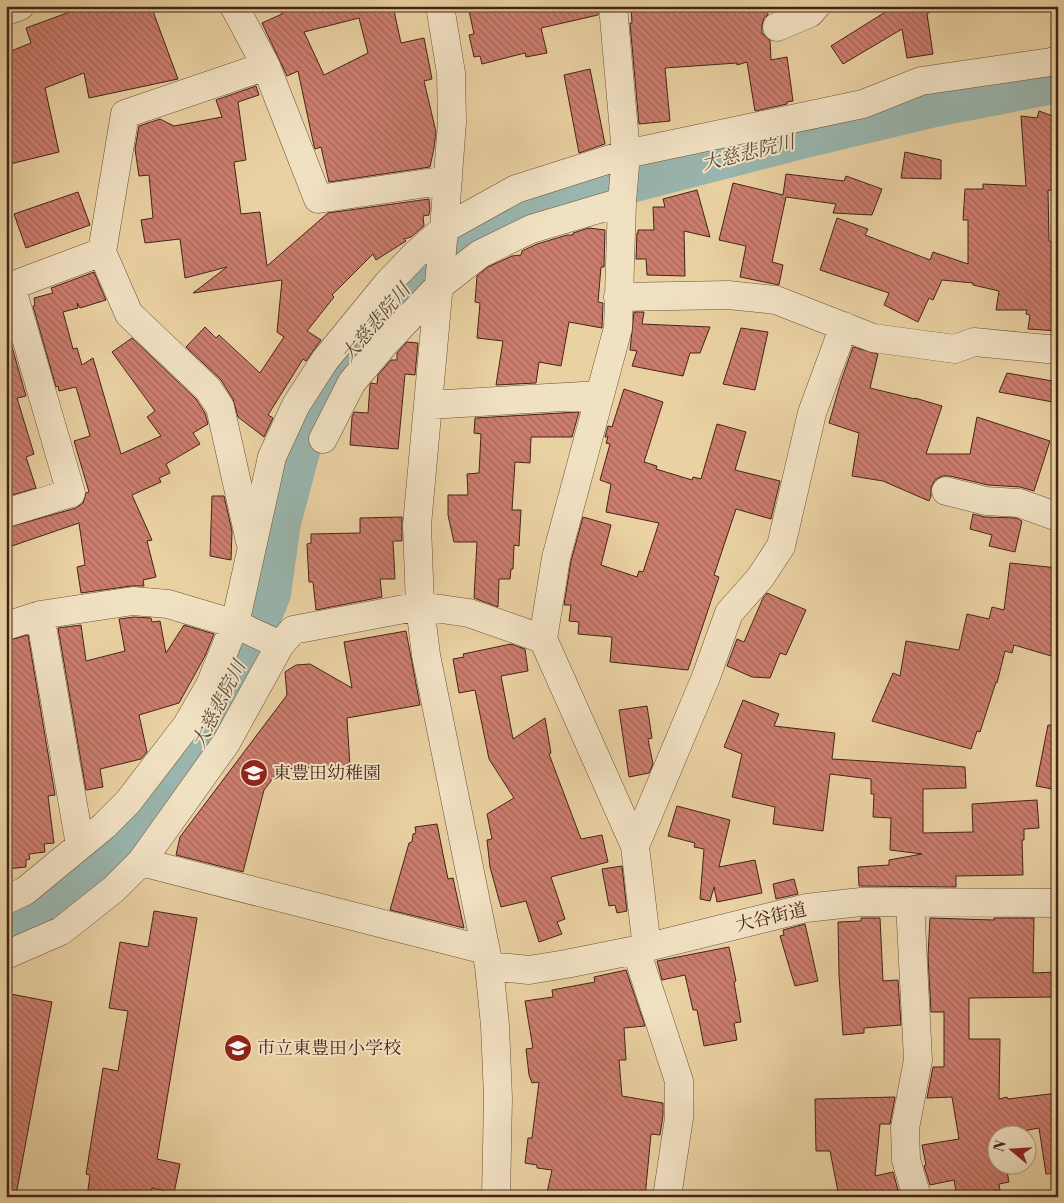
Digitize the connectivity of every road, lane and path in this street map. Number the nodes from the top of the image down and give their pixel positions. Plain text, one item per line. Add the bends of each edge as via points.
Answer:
1 (20, 6) edge
2 (234, 6) edge
3 (440, 6) edge
4 (613, 6) edge
5 (816, 6) edge
6 (6, 11) edge
7 (777, 27) dead end
8 (1058, 60) edge
9 (266, 66) junction
10 (626, 154) junction
11 (448, 180) junction
12 (622, 202) junction
13 (444, 229) junction
14 (102, 252) junction
15 (8, 287) edge
16 (438, 287) junction
17 (618, 297) junction
18 (844, 326) junction
19 (1058, 350) edge
20 (600, 395) junction
21 (428, 405) junction
22 (323, 439) dead end
23 (946, 491) dead end
24 (6, 513) edge
25 (1058, 517) edge
26 (252, 550) junction
27 (420, 606) junction
28 (40, 615) junction
29 (235, 624) junction
30 (6, 626) edge
31 (543, 639) junction
32 (280, 644) junction
33 (80, 845) junction
34 (635, 846) junction
35 (142, 862) junction
36 (6, 900) edge
37 (910, 902) junction
38 (1058, 903) edge
39 (642, 949) junction
40 (6, 955) edge
41 (487, 958) junction
42 (496, 1197) edge
43 (667, 1197) edge
44 (917, 1197) edge

1 - 6 street
2 - 9 street
3 - 11 street via 450,73 452,122
4 - 10 street
5 - 7 street via 810,14
8 - 10 street via 921,81 863,104
9 - 11 street via 318,199
9 - 14 street via 125,114
10 - 12 street
10 - 13 street via 516,190
11 - 13 street
12 - 16 street via 531,230 480,254
12 - 17 street
13 - 16 street
13 - 26 street via 388,283 325,360 296,406 272,457
14 - 15 street
14 - 26 street via 129,314 208,389 220,407
15 - 24 street via 71,494
16 - 21 street
16 - 22 street via 352,382
17 - 18 street via 728,296 776,300
17 - 20 street via 618,328
18 - 19 street via 873,338 955,349 974,342
18 - 34 street via 812,413 782,546 760,578 729,613 706,677
20 - 21 street
20 - 31 street via 556,558
21 - 27 street via 417,525
23 - 25 street via 986,501 1019,503
26 - 29 street
27 - 31 street via 469,613
27 - 32 street via 293,630
27 - 41 street via 426,655
28 - 29 street via 134,601 168,604
28 - 30 street
28 - 33 street
29 - 32 street
29 - 33 street via 210,685 187,725 128,802
31 - 34 street
32 - 35 street via 226,743
33 - 36 street via 25,891
34 - 39 street
35 - 40 street via 61,931
35 - 41 street, 大谷街道
37 - 38 street, 大谷街道
37 - 39 street, 大谷街道 via 862,902 806,908
37 - 44 street via 918,1060 905,1128 906,1160
39 - 41 street, 大谷街道 via 529,970
39 - 43 street via 679,1082 679,1118
41 - 42 street via 498,1089

